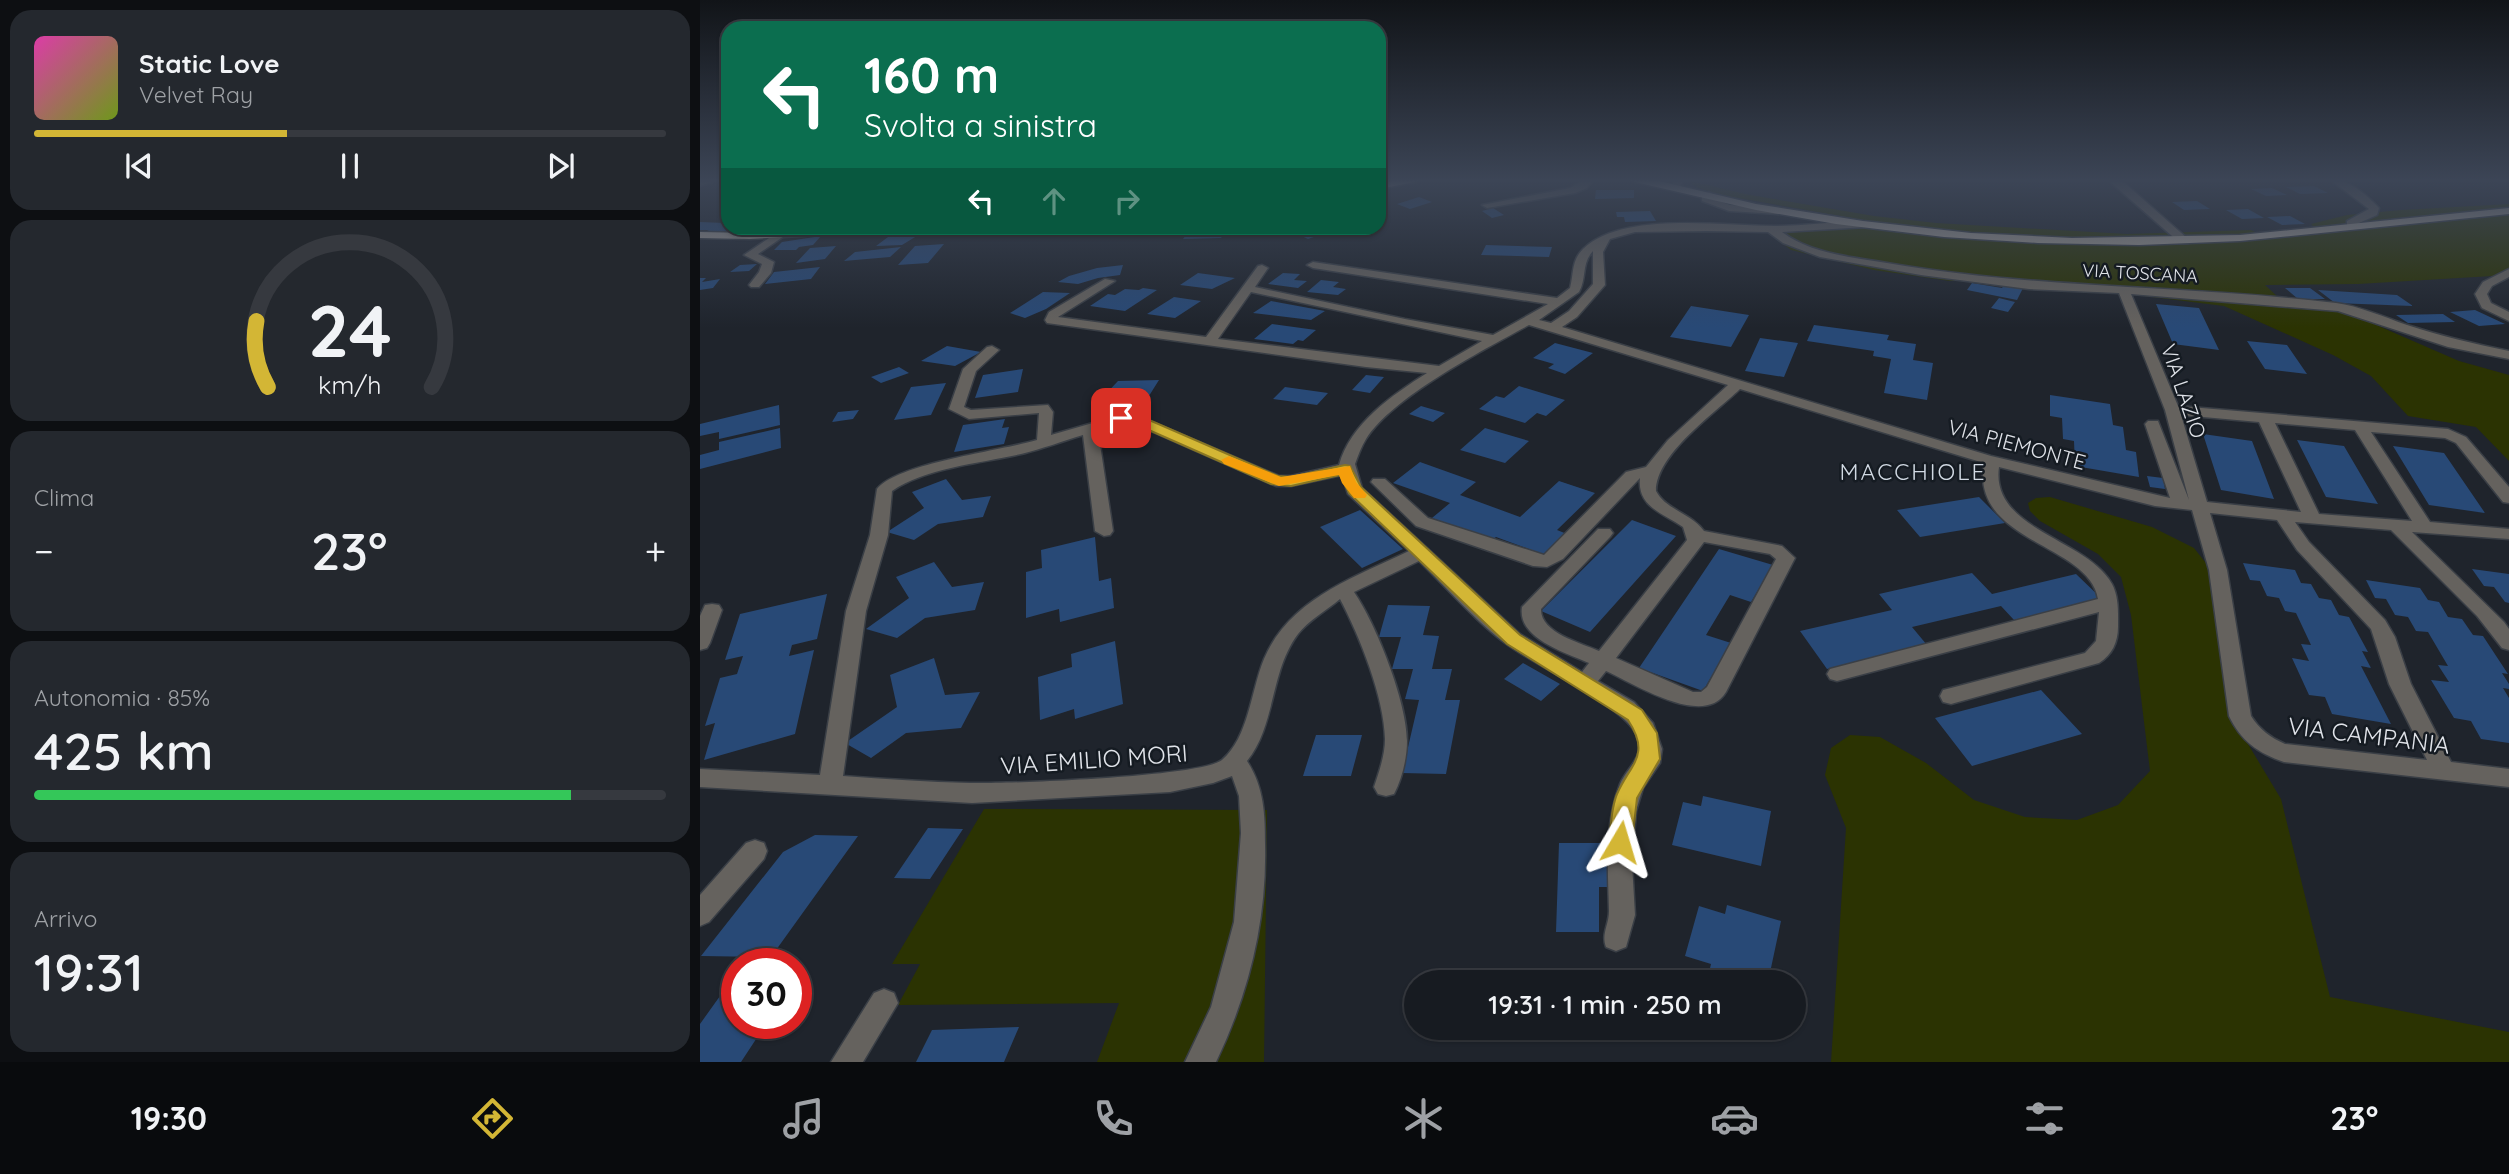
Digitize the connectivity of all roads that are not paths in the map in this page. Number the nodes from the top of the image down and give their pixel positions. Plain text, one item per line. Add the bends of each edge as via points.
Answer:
1 (1654, 229) edge
2 (1767, 229) edge
3 (1772, 229) junction
4 (1776, 229) edge
5 (1911, 229) edge
6 (2170, 229) edge
7 (2327, 229) edge
8 (700, 235) edge
9 (721, 235) edge
10 (780, 235) edge
11 (1609, 235) junction
12 (2184, 241) junction
13 (1313, 265) dead end
14 (1262, 268) dead end
15 (2509, 272) edge
16 (1109, 281) dead end
17 (755, 285) dead end
18 (2123, 289) junction
19 (1255, 290) dead end
20 (1559, 302) junction
21 (2509, 317) edge
22 (1530, 321) junction
23 (1552, 328) junction
24 (1496, 339) junction
25 (1209, 342) junction
26 (992, 350) dead end
27 (2509, 355) edge
28 (1439, 370) junction
29 (1737, 385) junction
30 (2172, 410) junction
31 (2265, 419) junction
32 (2154, 424) dead end
33 (2359, 425) junction
34 (1090, 427) junction
35 (1045, 442) junction
36 (1992, 461) junction
37 (1345, 469) junction
38 (1652, 470) junction
39 (1379, 482) dead end
40 (2509, 498) edge
41 (2190, 506) junction
42 (2282, 516) junction
43 (2313, 519) junction
44 (2396, 526) junction
45 (2424, 527) junction
46 (1104, 531) dead end
47 (1604, 533) dead end
48 (2509, 534) edge
49 (1696, 535) junction
50 (1420, 553) junction
51 (1343, 589) junction
52 (2107, 603) junction
53 (712, 610) dead end
54 (700, 643) edge
55 (2509, 643) edge
56 (1604, 662) junction
57 (1837, 674) dead end
58 (1585, 683) junction
59 (1951, 696) dead end
60 (1235, 762) junction
61 (2444, 771) junction
62 (700, 778) edge
63 (2509, 778) edge
64 (831, 786) junction
65 (1385, 787) dead end
66 (755, 851) dead end
67 (700, 914) edge
68 (1616, 938) dead end
69 (884, 1003) dead end
70 (846, 1062) edge
71 (1200, 1062) edge

1 - 11 street
2 - 3 street
3 - 4 street
3 - 18 street, VIA TOSCANA via 1802,248 1873,265 2025,285
5 - 12 main road via 2012,239
6 - 12 street
7 - 12 main road
8 - 9 main road
10 - 17 street via 750,254 768,262
11 - 20 street via 1581,258 1578,285
11 - 23 street via 1599,247 1599,284 1577,310
13 - 20 street
14 - 25 street
15 - 21 street via 2487,284 2481,294 2486,305
16 - 25 street via 1051,320
18 - 27 street, VIA TOSCANA via 2336,306 2453,344
18 - 30 street, VIA LAZIO
19 - 24 street
20 - 22 street
22 - 23 street, VIA PIEMONTE
22 - 24 street
23 - 29 street, VIA PIEMONTE
24 - 28 street
25 - 28 street
26 - 35 street via 970,369 956,409 969,415 1043,408
28 - 37 street via 1409,390 1369,428 1350,450
29 - 36 street, VIA PIEMONTE
29 - 38 street via 1665,452
30 - 31 street
30 - 41 street, VIA LAZIO
31 - 33 street
31 - 43 street
32 - 41 street
33 - 40 street via 2456,436
33 - 45 street
34 - 35 street
34 - 37 street via 1121,418 1136,419 1276,481
34 - 46 street
35 - 64 street via 919,472 885,489 879,535 856,611
36 - 41 street, VIA PIEMONTE
36 - 52 street via 1989,478 1997,501 2014,519 2098,579 2104,585
37 - 50 street via 1354,489
38 - 39 street via 1634,473 1557,555 1541,561 1426,524
38 - 49 street via 1648,489 1653,501 1689,523
41 - 42 street, VIA PIEMONTE
41 - 61 street, VIA CAMPANIA via 2219,577 2240,716 2252,734 2284,753
42 - 43 street, VIA PIEMONTE
42 - 61 street via 2382,631 2400,684
43 - 44 street, VIA PIEMONTE
44 - 45 street, VIA PIEMONTE
44 - 55 street
45 - 48 street, VIA PIEMONTE
47 - 56 street via 1531,611 1545,634
49 - 56 street
49 - 56 street via 1776,550 1786,558 1713,694 1701,700 1685,698
50 - 51 street
50 - 58 street via 1513,639
51 - 60 street via 1302,619 1283,640 1249,740
51 - 65 street via 1357,613 1394,721 1395,750
52 - 57 street
52 - 59 street via 2107,640 2095,656
53 - 54 street
56 - 58 street
58 - 68 street via 1635,715 1650,743 1649,763 1626,797 1619,863 1622,915
60 - 64 street, VIA EMILIO MORI via 1222,771 1187,780 1088,789 960,793
60 - 71 street via 1251,793 1250,918 1234,980
61 - 63 street, VIA CAMPANIA
62 - 64 street, VIA EMILIO MORI
66 - 67 street
69 - 70 street

